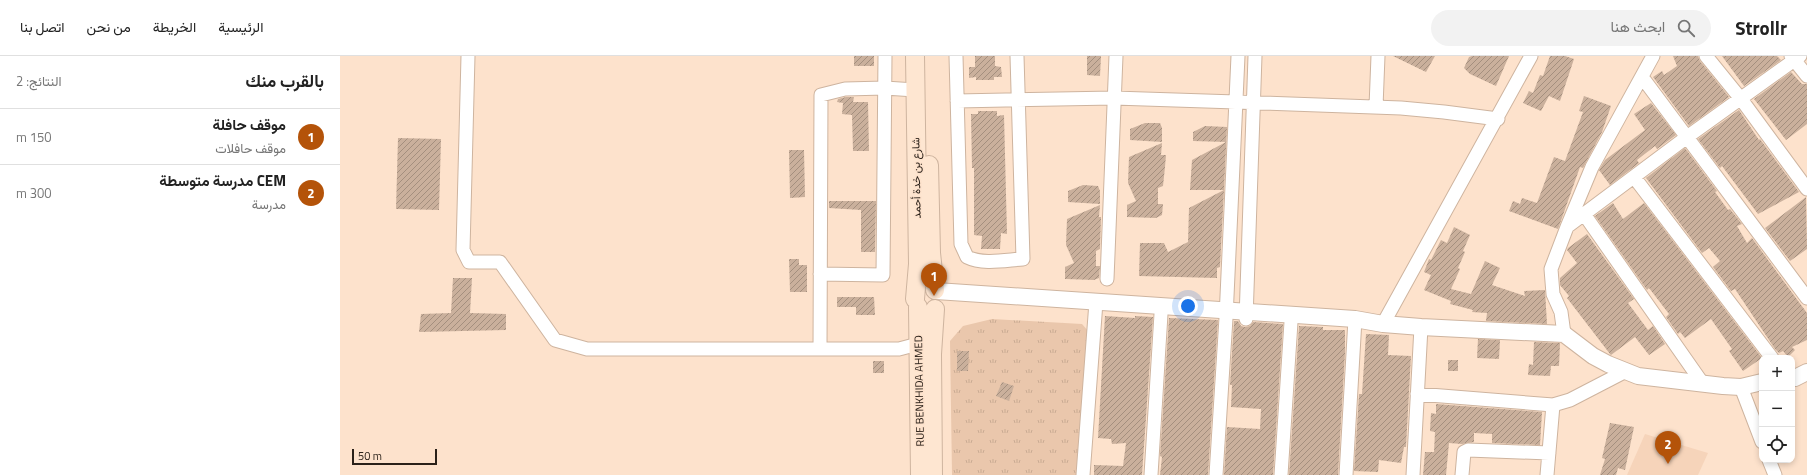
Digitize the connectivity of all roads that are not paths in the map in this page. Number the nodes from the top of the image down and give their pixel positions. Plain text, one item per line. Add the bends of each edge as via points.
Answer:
1 (468, 56) edge
2 (885, 56) edge
3 (915, 56) edge
4 (926, 56) edge
5 (956, 56) edge
6 (1017, 56) edge
7 (1116, 56) edge
8 (1238, 56) edge
9 (1255, 56) edge
10 (1378, 56) edge
11 (1532, 56) edge
12 (1653, 56) edge
13 (1706, 56) edge
14 (1795, 57) edge
15 (1807, 76) edge
16 (1642, 77) junction
17 (885, 88) junction
18 (915, 90) junction
19 (1114, 98) junction
20 (1741, 99) junction
21 (1018, 100) junction
22 (957, 101) junction
23 (1236, 102) junction
24 (1253, 103) junction
25 (1376, 107) junction
26 (1498, 119) junction
27 (1687, 137) junction
28 (1634, 177) junction
29 (1807, 189) edge
30 (1584, 214) junction
31 (1567, 227) junction
32 (820, 274) junction
33 (1106, 279) dead end
34 (1807, 298) edge
35 (930, 300) junction
36 (1095, 306) junction
37 (1161, 314) junction
38 (1226, 314) junction
39 (1246, 315) junction
40 (1284, 319) junction
41 (1355, 322) junction
42 (1382, 324) junction
43 (1421, 327) junction
44 (1564, 334) junction
45 (918, 344) junction
46 (820, 349) junction
47 (1770, 355) edge
48 (1626, 371) junction
49 (1807, 372) edge
50 (1795, 378) edge
51 (1759, 383) edge
52 (1703, 384) junction
53 (1741, 387) junction
54 (1417, 394) junction
55 (1553, 405) junction
56 (1759, 434) edge
57 (1549, 453) junction
58 (1770, 463) edge
59 (1412, 473) edge
60 (920, 475) edge
61 (933, 475) edge
62 (1082, 475) edge
63 (1151, 475) edge
64 (1216, 475) edge
65 (1281, 475) edge
66 (1346, 475) edge
67 (1462, 475) edge
68 (1547, 475) edge
69 (1775, 475) edge

1 - 46 street via 463,250 469,262 500,262 555,340 587,349
2 - 17 street
3 - 18 main road, شارع بن خدة أحمد
4 - 35 main road
5 - 22 street
6 - 21 street
7 - 19 street
8 - 23 street
9 - 24 street
10 - 25 street
11 - 26 street
12 - 16 street
13 - 20 street
14 - 15 street
14 - 20 street
16 - 27 street
16 - 31 street via 1592,167
17 - 18 street
17 - 32 street via 845,89 821,95
17 - 32 street via 883,275
18 - 35 main road, شارع بن خدة أحمد via 918,264
19 - 21 street
19 - 23 street
19 - 33 street
20 - 27 street
20 - 29 street
21 - 22 street
21 - 22 street via 1023,259 992,261 973,260 967,257 961,244
23 - 24 street
23 - 38 street
24 - 25 street
24 - 39 street
25 - 26 street
26 - 42 street
27 - 28 street
27 - 34 street
28 - 30 street
28 - 47 street
30 - 31 street
30 - 52 street
31 - 44 street via 1551,269 1553,294 1561,312
32 - 46 street
35 - 36 street
35 - 45 main road, RUE BENKHIDA AHMED
35 - 61 main road
36 - 37 street
36 - 38 street
36 - 62 street
37 - 38 street
37 - 63 street
38 - 39 street
38 - 64 street
39 - 40 street
40 - 41 street
40 - 65 street
41 - 42 street
41 - 66 street
42 - 43 street
43 - 44 street
43 - 54 street
44 - 48 street via 1593,356
45 - 46 street via 899,349
45 - 60 main road, RUE BENKHIDA AHMED
48 - 52 street via 1638,376
48 - 55 street via 1576,397
49 - 50 street
51 - 53 street
52 - 53 street
53 - 56 street
54 - 55 street
54 - 59 street
55 - 57 street
57 - 67 street via 1468,450 1464,452
57 - 68 street
58 - 69 street

